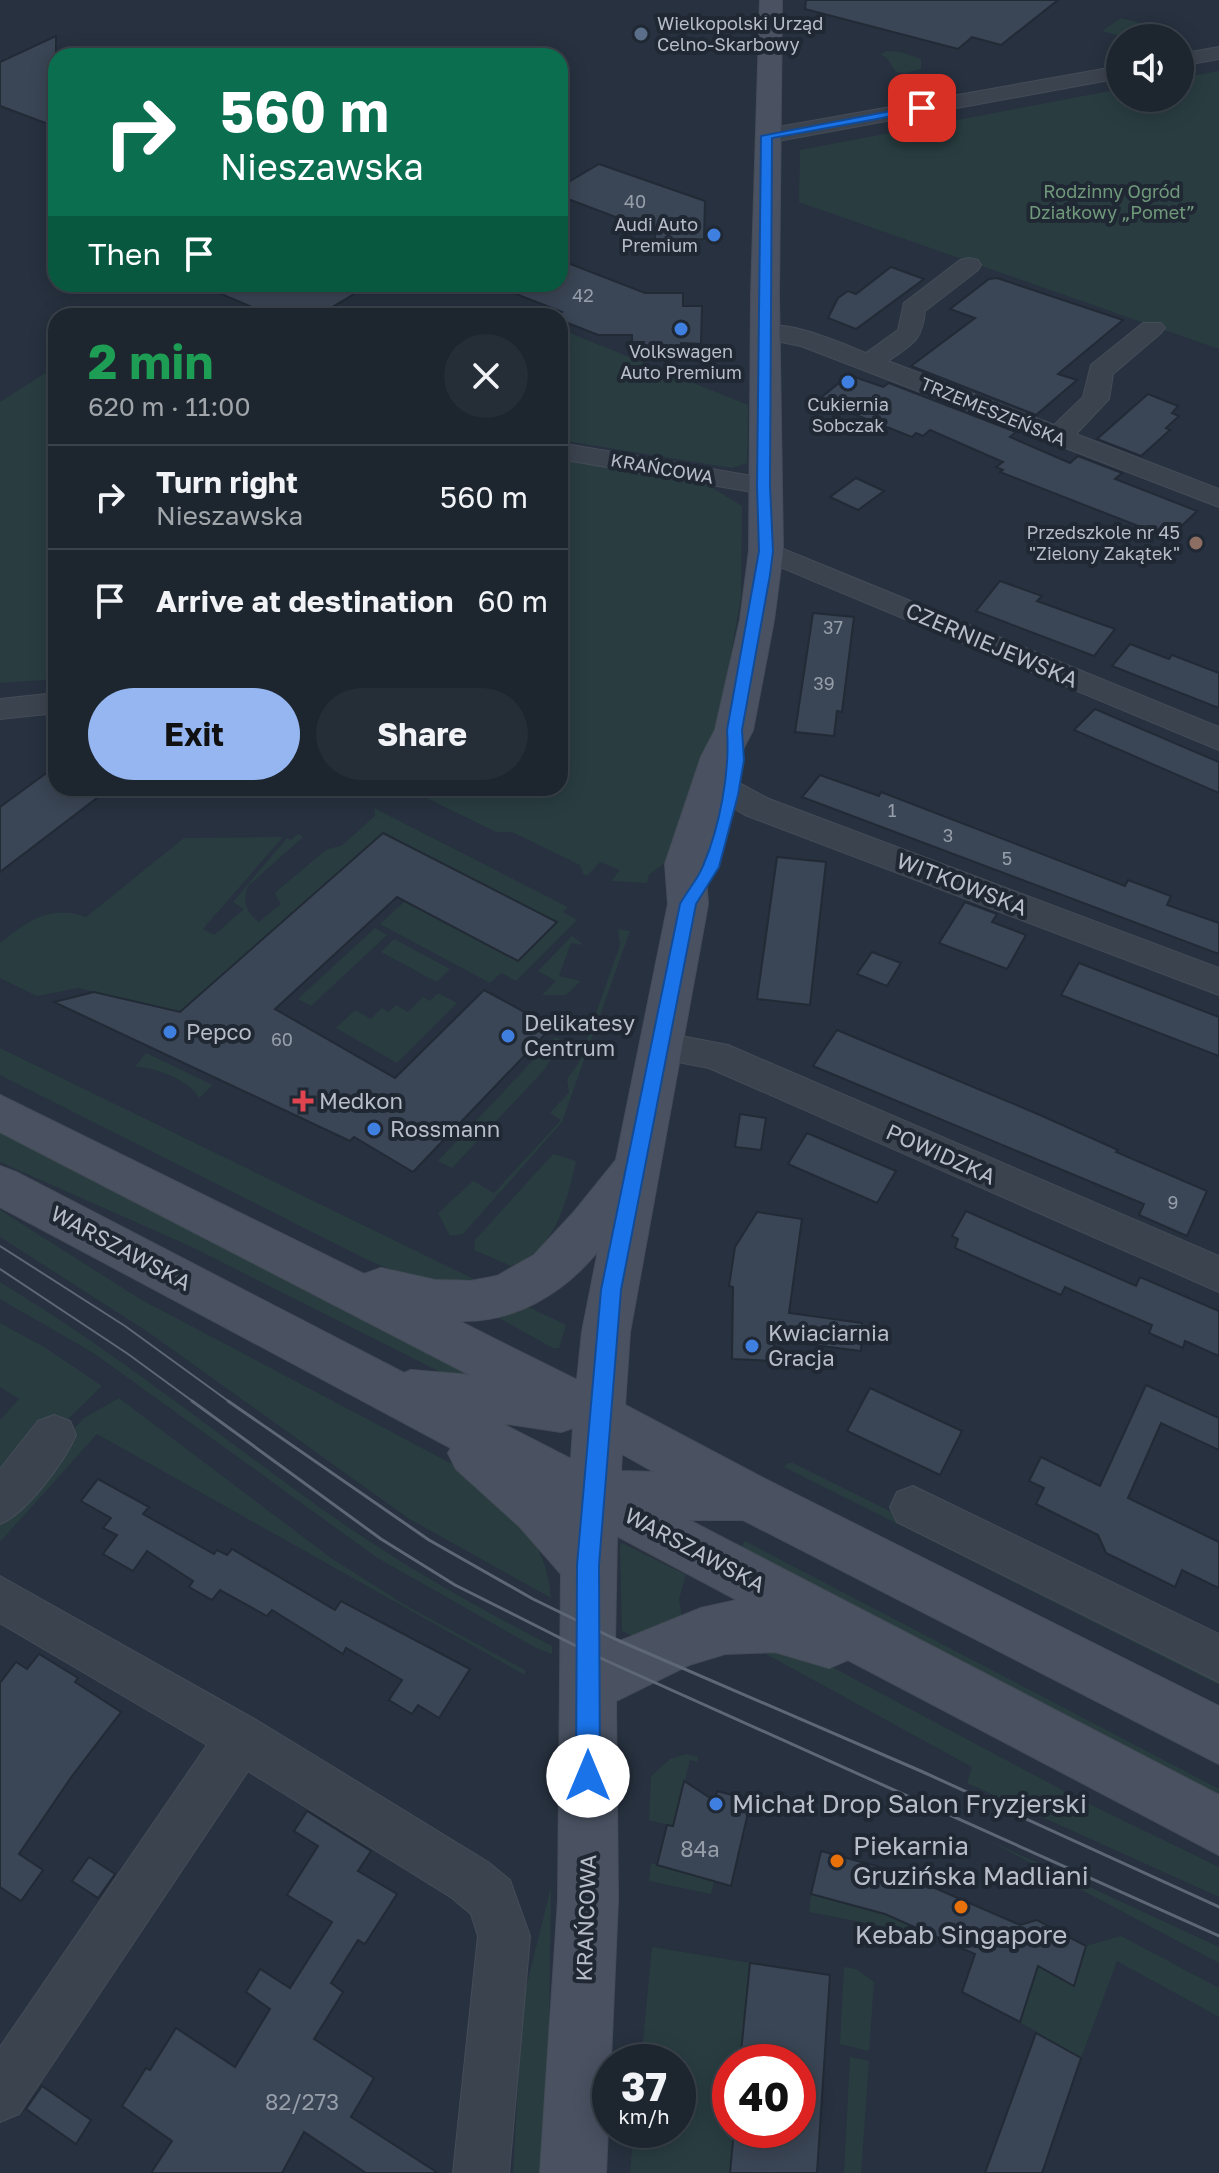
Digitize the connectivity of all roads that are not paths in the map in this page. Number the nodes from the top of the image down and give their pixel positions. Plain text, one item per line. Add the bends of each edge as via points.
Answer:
1 (771, 0) edge
2 (1219, 53) edge
3 (1194, 57) edge
4 (1106, 75) edge
5 (767, 136) junction
6 (969, 265) dead end
7 (1152, 328) dead end
8 (765, 332) junction
9 (869, 363) junction
10 (1057, 437) junction
11 (568, 452) edge
12 (764, 486) junction
13 (1219, 499) edge
14 (766, 551) junction
15 (48, 704) edge
16 (0, 709) edge
17 (1219, 739) edge
18 (722, 784) junction
19 (1219, 982) edge
20 (660, 1046) junction
21 (0, 1112) edge
22 (636, 1165) junction
23 (0, 1185) edge
24 (314, 1272) junction
25 (1219, 1275) edge
26 (483, 1377) junction
27 (392, 1390) junction
28 (599, 1416) junction
29 (54, 1435) dead end
30 (592, 1495) junction
31 (749, 1497) junction
32 (0, 1503) edge
33 (913, 1507) dead end
34 (588, 1565) junction
35 (0, 1598) edge
36 (1219, 1659) edge
37 (909, 1664) junction
38 (587, 1686) junction
39 (1219, 1736) edge
40 (241, 1738) junction
41 (1219, 1826) edge
42 (0, 2095) edge
43 (481, 2173) edge
44 (573, 2173) edge

1 - 5 street, KRAŃCOWA
2 - 3 street
4 - 5 street
5 - 8 street, KRAŃCOWA
6 - 9 street via 913,308 910,333
7 - 10 street via 1100,371 1096,399
8 - 9 street, TRZEMESZEŃSKA via 807,339
8 - 12 street, KRAŃCOWA
9 - 10 street, TRZEMESZEŃSKA
10 - 13 street, TRZEMESZEŃSKA
11 - 12 street, KRAŃCOWA
12 - 14 street, KRAŃCOWA
14 - 17 street, CZERNIEJEWSKA
14 - 18 street, KRAŃCOWA via 734,730 737,760
15 - 16 street
18 - 19 street, WITKOWSKA
18 - 20 street, KRAŃCOWA via 711,867 688,904
20 - 22 street, KRAŃCOWA
20 - 25 street, POWIDZKA via 715,1055
21 - 24 street
22 - 24 street via 569,1253 549,1273 519,1290 483,1299 435,1300
22 - 28 street, KRAŃCOWA via 611,1290
23 - 27 street, WARSZAWSKA
24 - 26 street
26 - 27 street
26 - 28 street
27 - 30 street, WARSZAWSKA
27 - 34 street via 496,1470
28 - 30 street, KRAŃCOWA
28 - 31 street
29 - 32 street
30 - 31 street
30 - 34 street, KRAŃCOWA
30 - 37 street, WARSZAWSKA
31 - 39 street
33 - 36 street
34 - 38 street, KRAŃCOWA
35 - 40 street
37 - 38 street via 779,1626 730,1625 702,1632
37 - 41 street, WARSZAWSKA
38 - 44 street, KRAŃCOWA via 588,1900
40 - 42 street
40 - 43 street via 492,1898 504,1936

